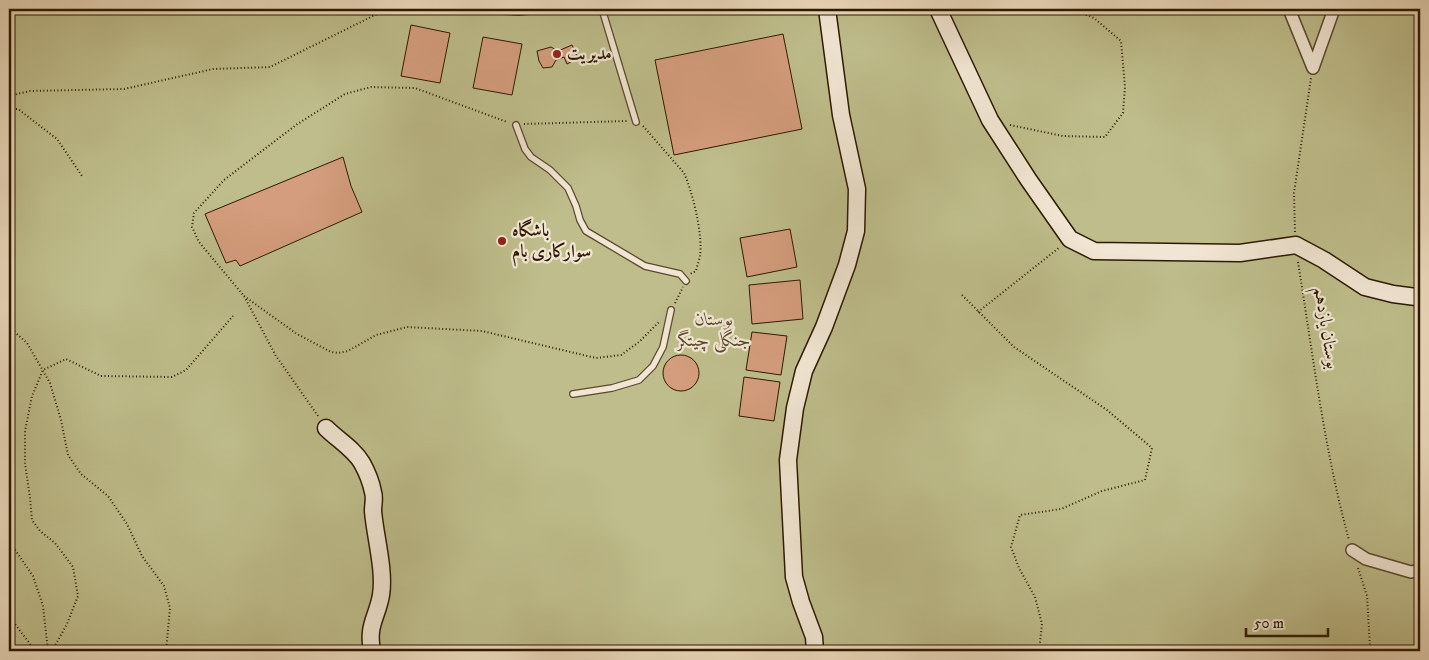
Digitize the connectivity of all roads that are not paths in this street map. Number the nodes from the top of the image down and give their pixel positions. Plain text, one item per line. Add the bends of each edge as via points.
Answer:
1 (473, 9) edge
2 (549, 9) edge
3 (602, 9) edge
4 (827, 9) edge
5 (938, 9) edge
6 (1289, 9) edge
7 (1334, 9) edge
8 (636, 122) road end
9 (516, 125) road end
10 (686, 281) road end
11 (1420, 296) edge
12 (671, 310) road end
13 (573, 394) dead end
14 (326, 428) road end
15 (1352, 550) road end
16 (1420, 570) edge
17 (372, 651) edge
18 (816, 651) edge

1 - 2 lane via 519,12
3 - 8 lane
4 - 18 street via 841,116 857,189 857,223 847,265 804,371 794,408 788,460 794,577
5 - 11 street via 990,120 1070,239 1094,251 1240,253 1296,245 1365,287
6 - 7 street via 1313,68
9 - 10 lane via 531,157 568,188 586,231 645,266 680,274
12 - 13 lane via 663,347 653,366 639,380
14 - 17 street via 355,452 369,476 373,492 381,595 371,626
15 - 16 street via 1366,559 1411,572

